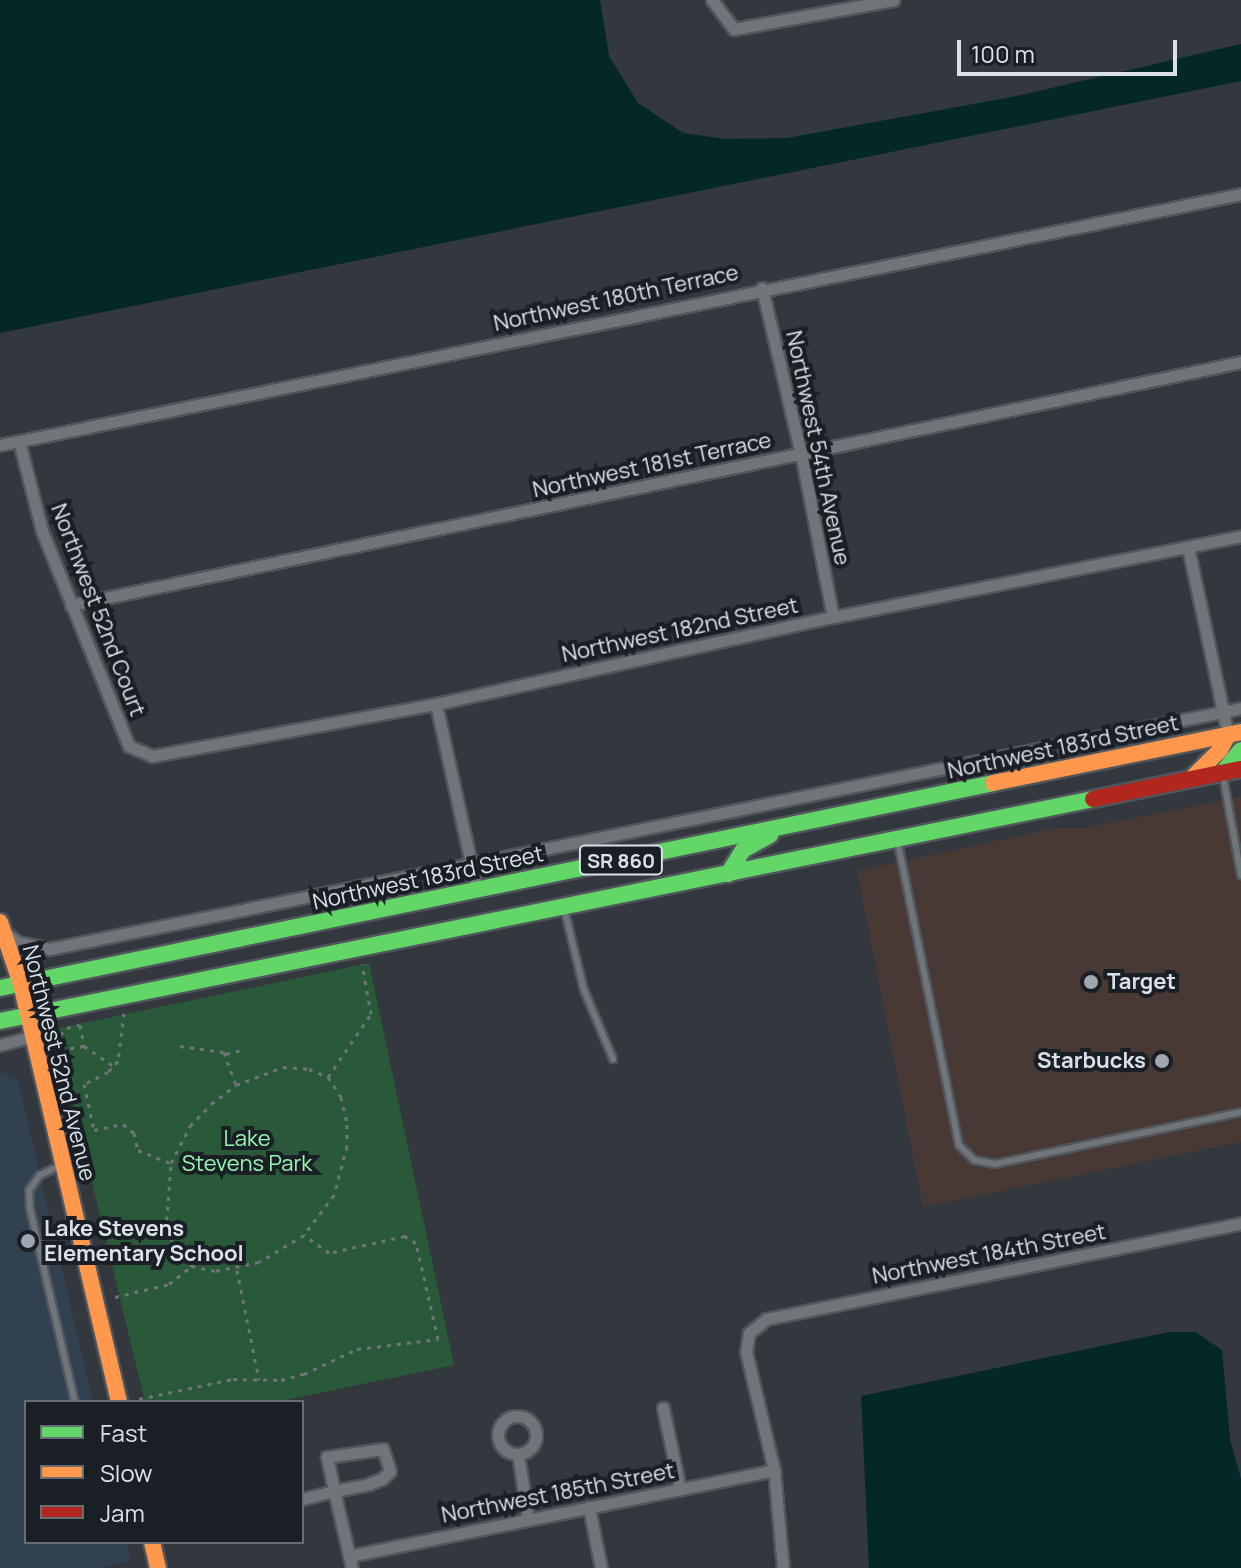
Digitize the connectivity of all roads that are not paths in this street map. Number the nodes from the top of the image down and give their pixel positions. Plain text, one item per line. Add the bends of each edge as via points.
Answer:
1 (712, 0) edge
2 (893, 0) edge
3 (1241, 194) edge
4 (762, 288) junction
5 (1241, 362) edge
6 (19, 441) junction
7 (0, 445) edge
8 (801, 454) junction
9 (1241, 536) edge
10 (1188, 547) junction
11 (71, 605) junction
12 (833, 617) junction
13 (436, 704) junction
14 (1241, 708) edge
15 (1223, 711) junction
16 (1234, 734) edge
17 (129, 746) joint
18 (1241, 750) edge
19 (1241, 769) edge
20 (1223, 772) junction
21 (1191, 779) junction
22 (787, 826) junction
23 (897, 840) junction
24 (471, 866) junction
25 (728, 874) junction
26 (1241, 875) edge
27 (477, 890) junction
28 (564, 908) junction
29 (1, 926) edge
30 (5, 958) edge
31 (21, 984) junction
32 (0, 988) edge
33 (28, 1016) junction
34 (0, 1021) edge
35 (33, 1036) junction
36 (0, 1045) edge
37 (613, 1059) dead end
38 (1241, 1112) edge
39 (63, 1164) junction
40 (1241, 1223) edge
41 (75, 1400) edge
42 (119, 1400) edge
43 (663, 1408) dead end
44 (518, 1454) dead end
45 (774, 1470) junction
46 (680, 1489) junction
47 (334, 1491) junction
48 (304, 1498) edge
49 (589, 1507) junction
50 (528, 1519) junction
51 (152, 1544) edge
52 (351, 1562) edge
53 (158, 1568) edge
54 (601, 1568) edge
55 (783, 1568) edge

1 - 2 street via 734,29
3 - 4 street, Northwest 180th Terrace
4 - 6 street, Northwest 180th Terrace
4 - 8 street, Northwest 54th Avenue
5 - 8 street, Northwest 181st Terrace
6 - 7 street, Northwest 180th Terrace
6 - 11 street, Northwest 52nd Court via 42,531
8 - 11 street, Northwest 181st Terrace
8 - 12 street, Northwest 54th Avenue
9 - 10 street, Northwest 182nd Street
10 - 12 street, Northwest 182nd Street
10 - 15 street
11 - 17 street, Northwest 52nd Court
12 - 13 street, Northwest 182nd Street
13 - 17 street, Northwest 182nd Street via 173,754 152,756
13 - 24 street
14 - 15 street
15 - 16 street
15 - 24 street
16 - 21 main road
16 - 22 main road, Northwest 183rd Street / SR 860
18 - 20 main road
19 - 20 main road, SR 860
20 - 21 main road, SR 860
20 - 26 lane
21 - 23 main road, SR 860
22 - 25 main road via 743,850
22 - 27 main road, Northwest 183rd Street / SR 860
23 - 25 main road, SR 860
23 - 38 lane via 959,1145 974,1160 995,1164
24 - 27 street
24 - 29 street via 49,949 17,942
25 - 28 main road, SR 860
27 - 31 main road, Northwest 183rd Street / SR 860
28 - 33 main road, SR 860
28 - 37 lane via 584,990
29 - 30 main road, Northwest 52nd Avenue
30 - 31 main road, Northwest 52nd Avenue
31 - 32 main road, Northwest 183rd Street / SR 860
31 - 33 main road, Northwest 52nd Avenue
33 - 34 main road, SR 860
33 - 35 main road, Northwest 52nd Avenue
35 - 36 street
35 - 39 main road, Northwest 52nd Avenue
39 - 41 lane via 40,1175 29,1190
39 - 42 main road, Northwest 52nd Avenue
40 - 45 street, Northwest 184th Street via 766,1319 749,1333 746,1352
43 - 46 street
44 - 50 street
45 - 46 street, Northwest 185th Street
45 - 55 street
46 - 49 street, Northwest 185th Street
47 - 47 street via 327,1457 383,1449 390,1471 382,1479
47 - 48 street
47 - 52 street
49 - 50 street, Northwest 185th Street
49 - 54 street
50 - 52 street, Northwest 185th Street
51 - 53 main road

